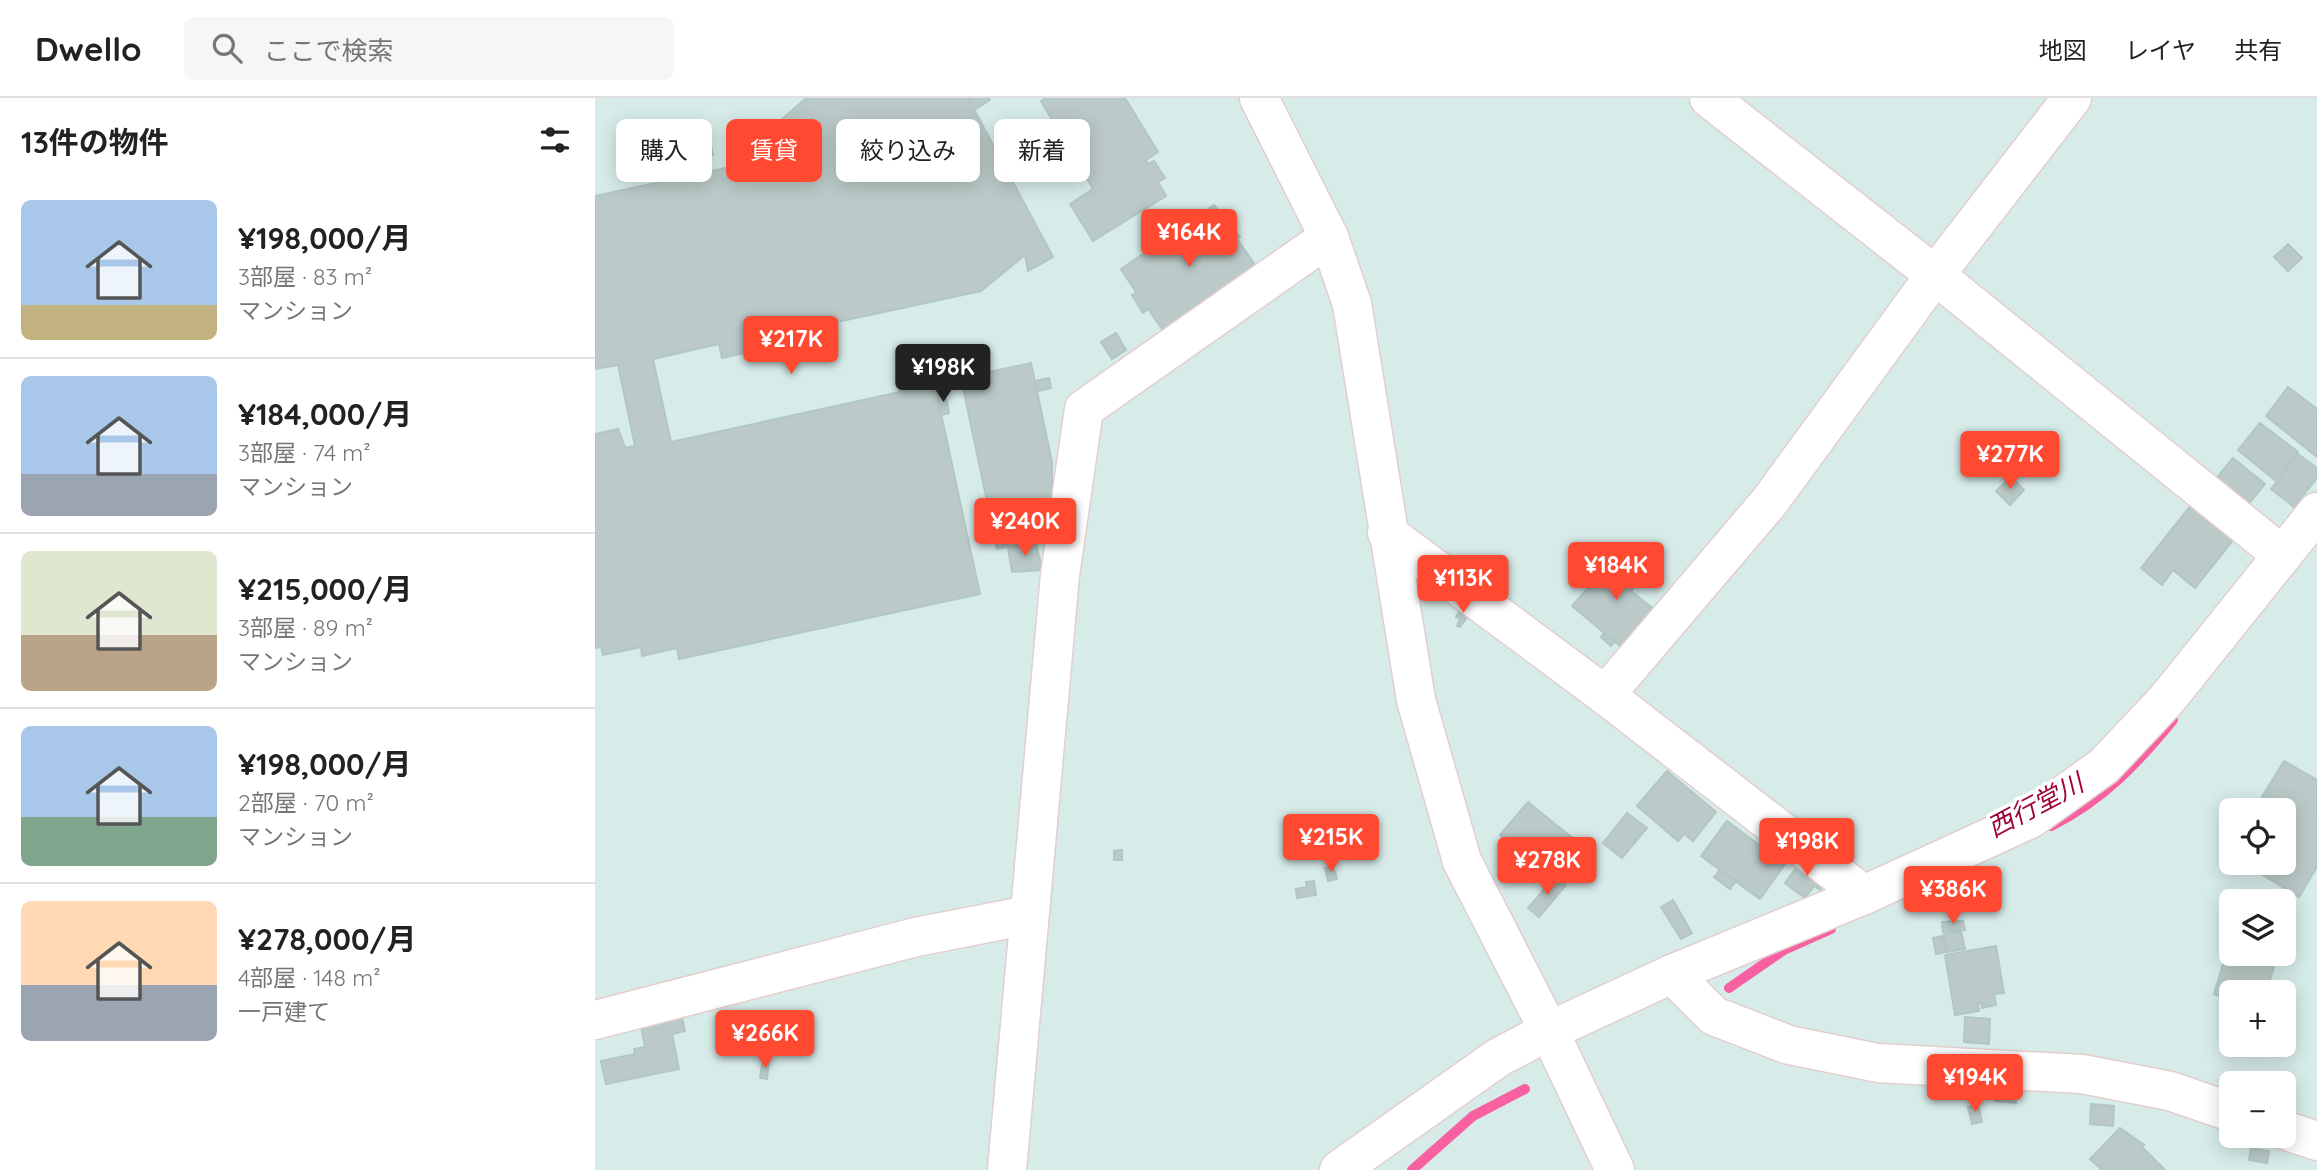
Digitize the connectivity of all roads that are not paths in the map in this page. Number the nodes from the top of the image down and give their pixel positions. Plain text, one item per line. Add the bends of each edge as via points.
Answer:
1 (1259, 98) edge
2 (1709, 98) edge
3 (2072, 98) edge
4 (1329, 237) junction
5 (1935, 275) junction
6 (2317, 512) edge
7 (1387, 533) junction
8 (2282, 555) junction
9 (1605, 695) junction
10 (1864, 895) junction
11 (1029, 915) junction
12 (1692, 995) junction
13 (595, 1020) edge
14 (1549, 1031) junction
15 (2219, 1108) edge
16 (2296, 1134) edge
17 (2317, 1141) edge
18 (1007, 1170) edge
19 (1339, 1170) edge
20 (1615, 1170) edge

1 - 4 street
2 - 5 street
3 - 5 street
4 - 7 street via 1352,304
4 - 11 street via 1084,409 1060,575
5 - 8 street
5 - 9 street via 1770,501
6 - 8 street
7 - 9 street
7 - 14 street via 1416,700 1462,861
8 - 10 street via 2168,698 2104,766 2030,819
9 - 10 street
10 - 12 street
11 - 13 street via 916,937
11 - 18 street
12 - 14 street
12 - 15 street via 1789,1045 1878,1063 2082,1074 2170,1091
14 - 19 street via 1499,1057
14 - 20 street
16 - 17 street

